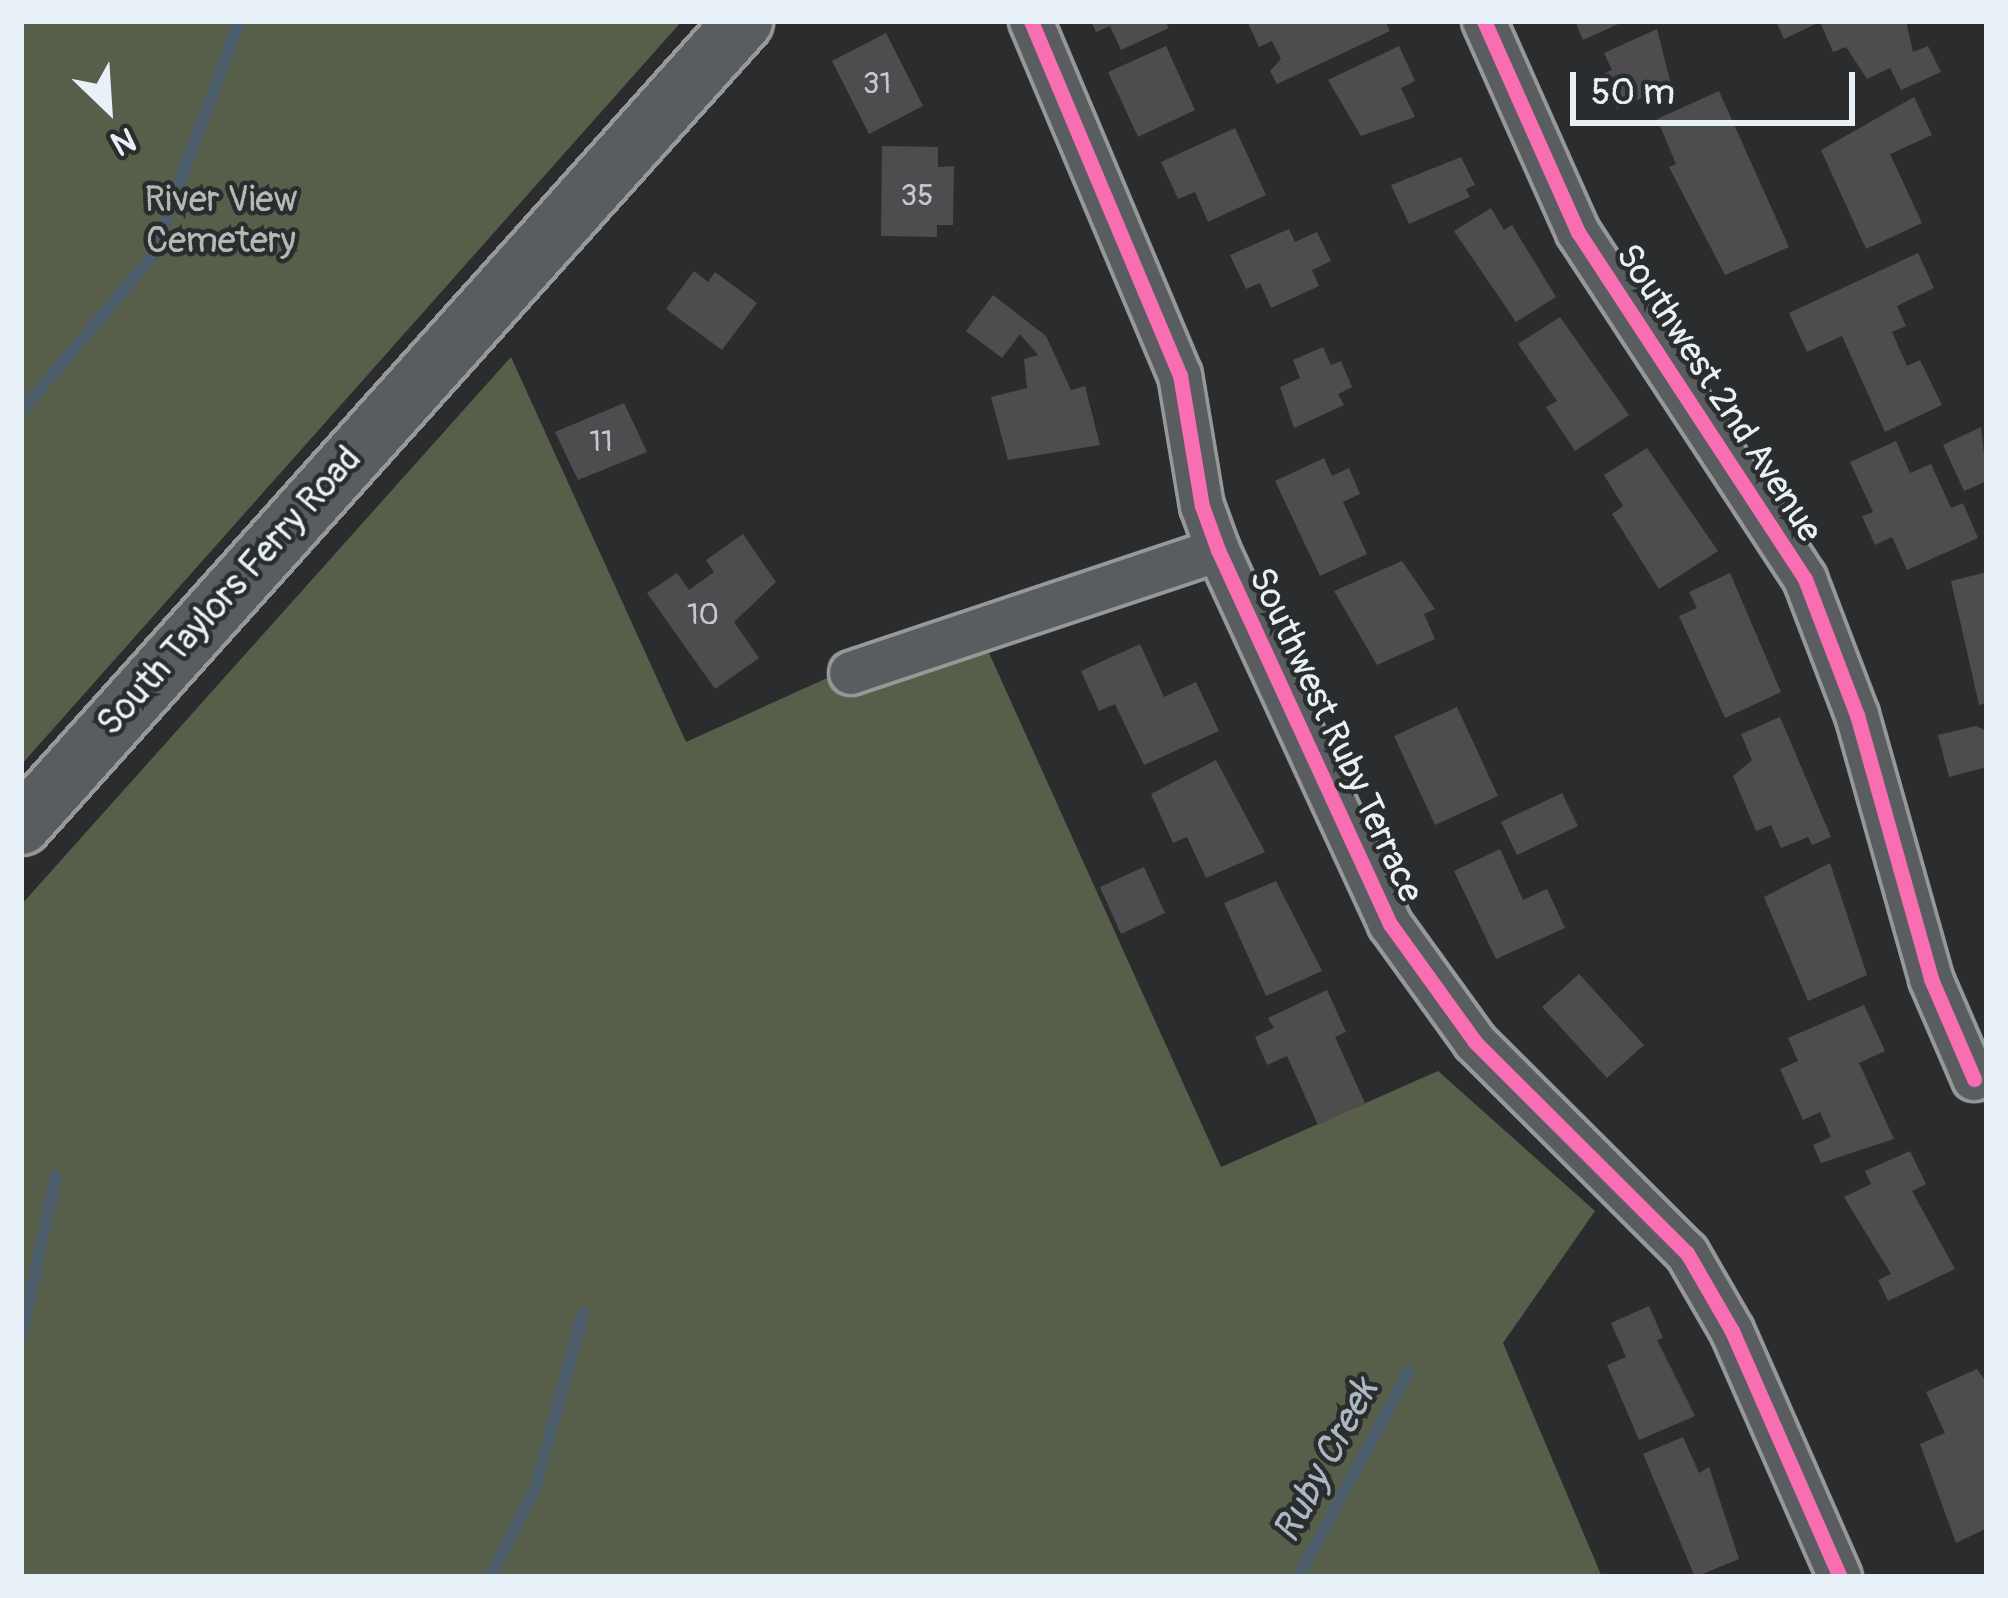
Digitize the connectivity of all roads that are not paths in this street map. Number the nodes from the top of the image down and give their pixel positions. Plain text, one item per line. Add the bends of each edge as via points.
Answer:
1 (742, 21) edge
2 (1031, 21) edge
3 (1484, 21) edge
4 (1218, 550) junction
5 (851, 674) dead end
6 (21, 825) edge
7 (1983, 1087) edge
8 (1840, 1577) edge

1 - 6 main road, South Taylors Ferry Road
2 - 4 street, Southwest Ruby Terrace via 1180,375 1202,506
3 - 7 street, Southwest 2nd Avenue via 1578,232 1805,579 1857,715 1931,979
4 - 5 street
4 - 8 street, Southwest Ruby Terrace via 1413,966 1474,1042 1687,1253 1732,1331

